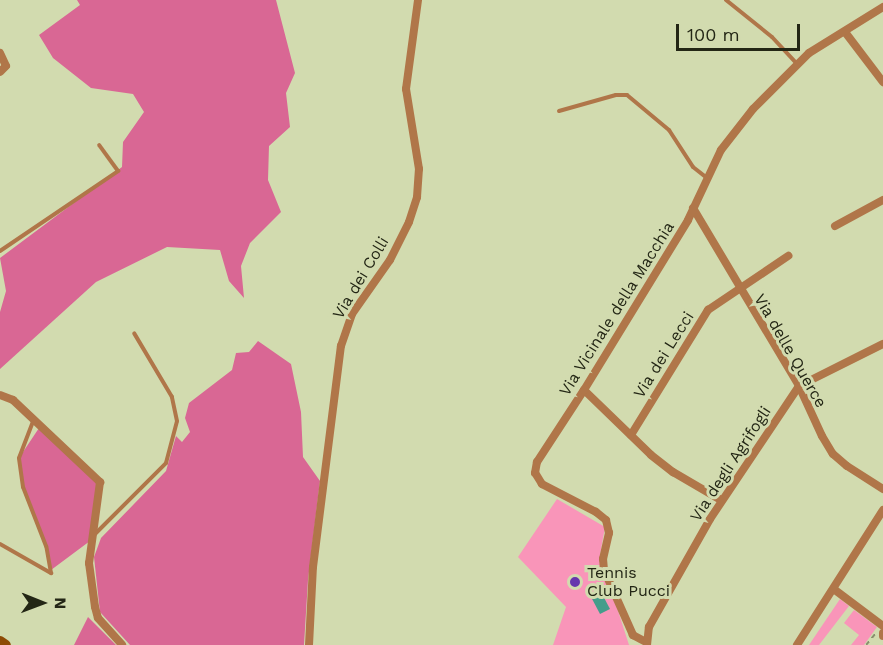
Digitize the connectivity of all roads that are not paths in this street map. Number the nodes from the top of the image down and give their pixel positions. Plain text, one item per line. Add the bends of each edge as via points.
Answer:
1 (418, 0) edge
2 (726, 0) edge
3 (883, 7) edge
4 (845, 32) junction
5 (0, 53) edge
6 (797, 64) junction
7 (0, 72) edge
8 (883, 82) edge
9 (559, 111) dead end
10 (99, 145) dead end
11 (707, 178) junction
12 (883, 200) edge
13 (693, 208) junction
14 (836, 226) dead end
15 (0, 251) edge
16 (788, 256) dead end
17 (739, 288) junction
18 (134, 333) dead end
19 (883, 344) edge
20 (799, 386) junction
21 (584, 390) junction
22 (0, 395) edge
23 (34, 419) junction
24 (631, 435) junction
25 (883, 489) edge
26 (721, 500) junction
27 (883, 510) edge
28 (93, 536) junction
29 (0, 544) edge
30 (835, 590) junction
31 (883, 630) edge
32 (0, 641) edge
33 (647, 643) edge
34 (6, 645) edge
35 (122, 645) edge
36 (309, 645) edge
37 (797, 645) edge

1 - 36 street, Via dei Colli via 406,85 418,169 417,197 390,260 354,310 341,346 313,567
2 - 6 lane via 765,31
3 - 4 street, Via Vicinale della Macchia
4 - 6 street, Via Vicinale della Macchia
4 - 8 street
5 - 7 street via 6,66
6 - 11 street, Via Vicinale della Macchia via 753,109 721,150
9 - 11 lane via 627,95 669,130 693,167
10 - 15 lane via 118,171
11 - 13 street, Via Vicinale della Macchia
12 - 14 street
13 - 17 street, Via delle Querce
13 - 21 street, Via Vicinale della Macchia
16 - 17 street, Via dei Lecci
17 - 20 street, Via delle Querce
17 - 24 street, Via dei Lecci via 712,306 698,323
18 - 28 lane via 172,397 177,421 166,463
19 - 20 street, Via degli Agrifogli
20 - 25 street, Via delle Querce via 833,454
20 - 26 street, Via degli Agrifogli
21 - 24 street
21 - 33 street, Via Vicinale della Macchia via 538,459 536,473 544,485 606,520 609,534 604,570 633,635
22 - 23 street via 13,400
23 - 28 street via 100,482
23 - 29 lane via 19,458 23,487 46,546 51,573
24 - 26 street via 673,472
26 - 33 street, Via degli Agrifogli via 651,623
27 - 30 street
28 - 35 street via 89,563 98,618
30 - 31 street
30 - 37 street
32 - 34 main road

